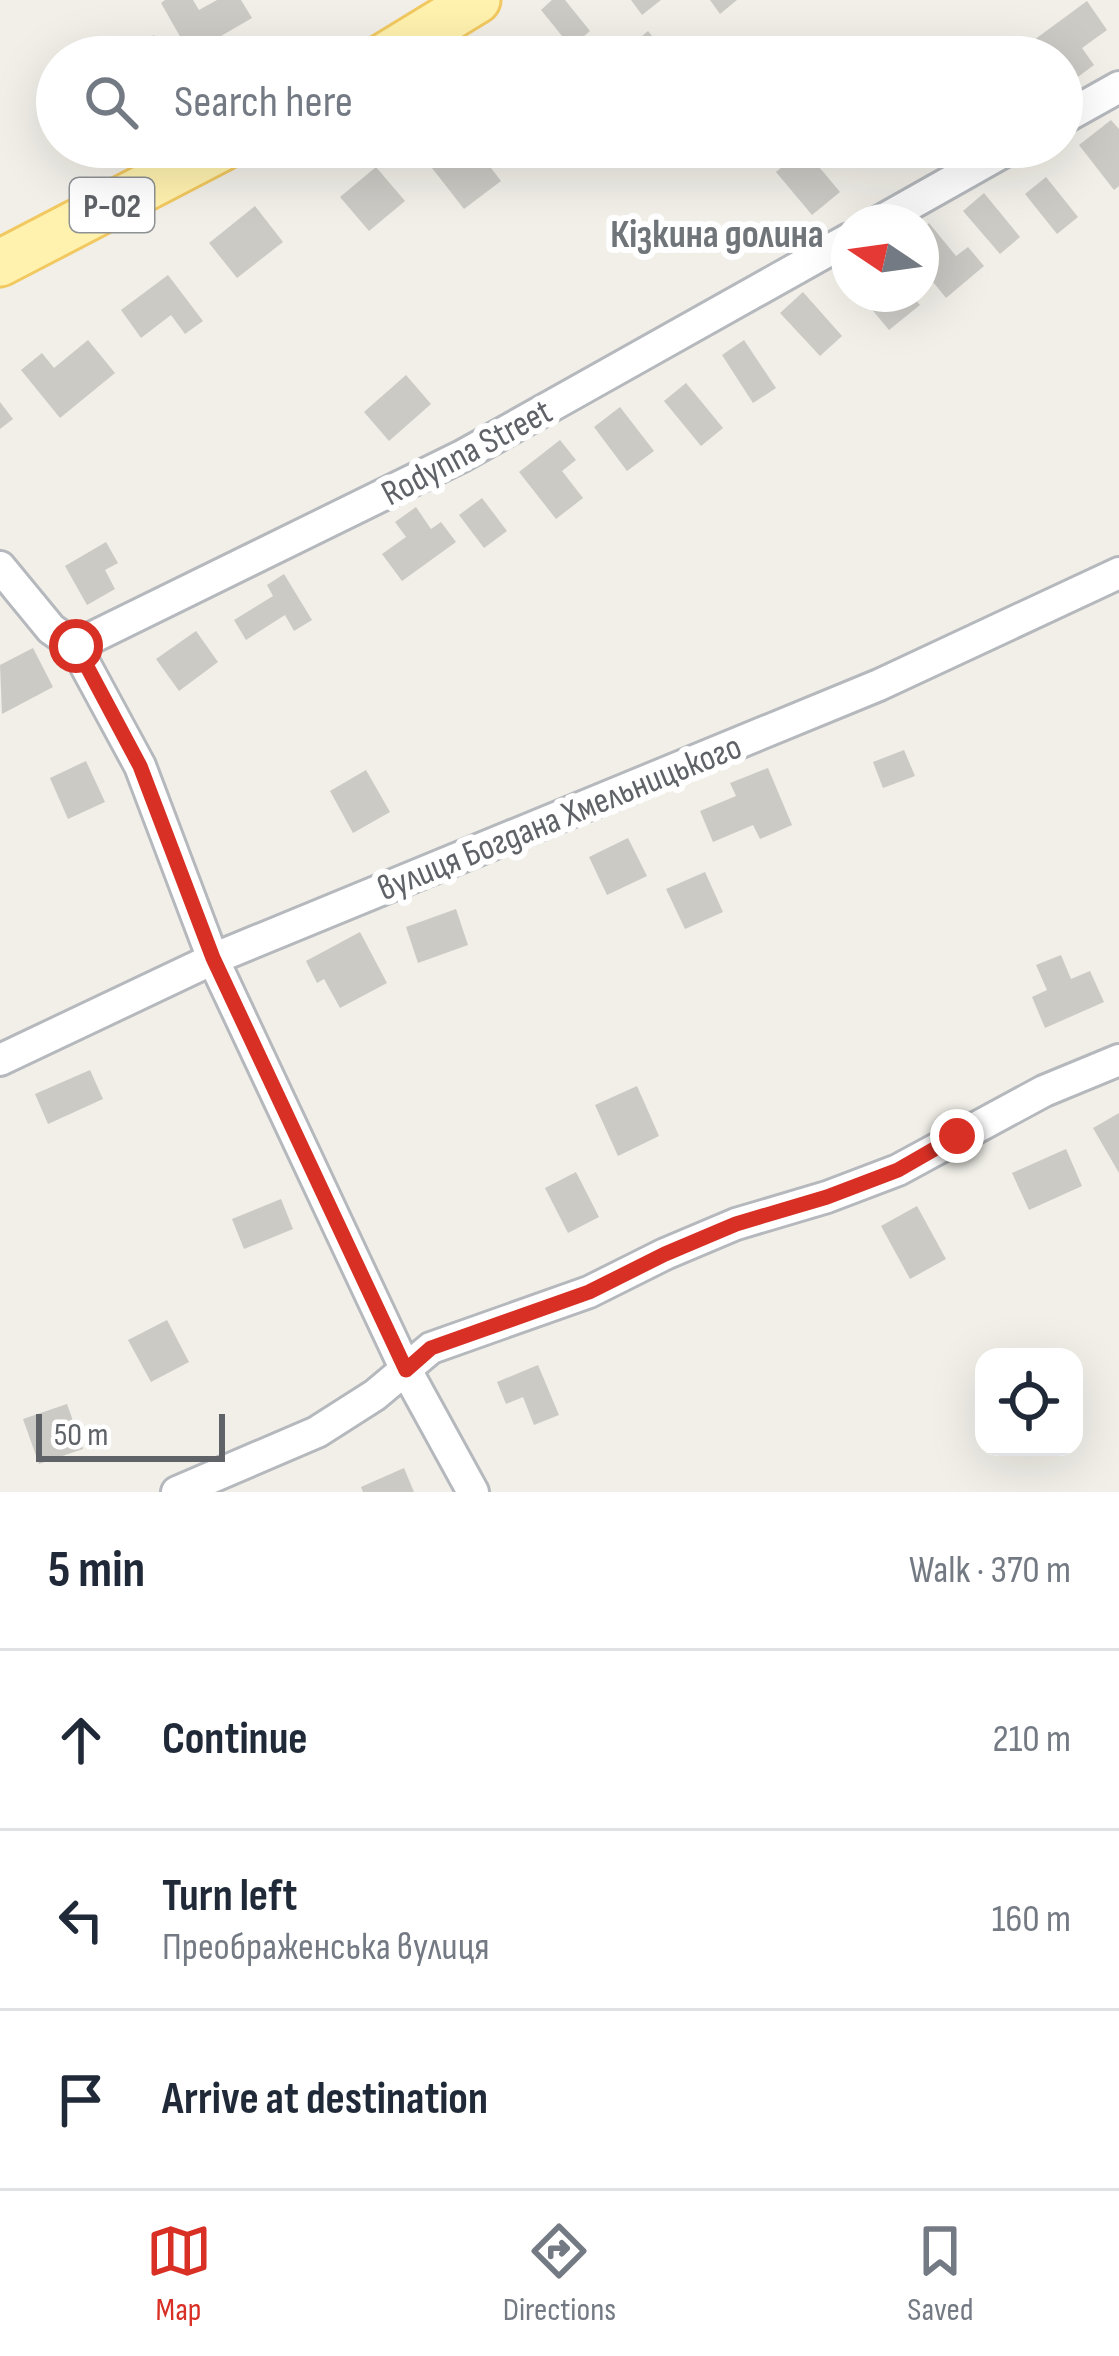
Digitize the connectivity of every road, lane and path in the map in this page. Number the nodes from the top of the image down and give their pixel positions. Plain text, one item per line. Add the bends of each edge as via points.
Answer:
1 (477, 0) edge
2 (418, 36) edge
3 (1119, 87) edge
4 (1083, 107) edge
5 (183, 168) edge
6 (975, 168) edge
7 (911, 204) edge
8 (831, 249) edge
9 (0, 263) edge
10 (1119, 572) edge
11 (4, 579) edge
12 (76, 646) junction
13 (213, 958) junction
14 (0, 1060) edge
15 (1119, 1060) edge
16 (406, 1370) junction
17 (177, 1492) edge
18 (472, 1492) edge

1 - 2 main road
3 - 4 street
5 - 9 main road, Р-02
6 - 7 street
8 - 12 street, Rodynna Street via 462,457
10 - 13 street, вулиця Богдана Хмельницького via 879,685
11 - 12 street
12 - 13 street via 140,766
13 - 14 street, вулиця Богдана Хмельницького
13 - 16 street
15 - 16 street via 898,1170 736,1224 589,1292 431,1348
16 - 17 street via 317,1432
16 - 18 street

